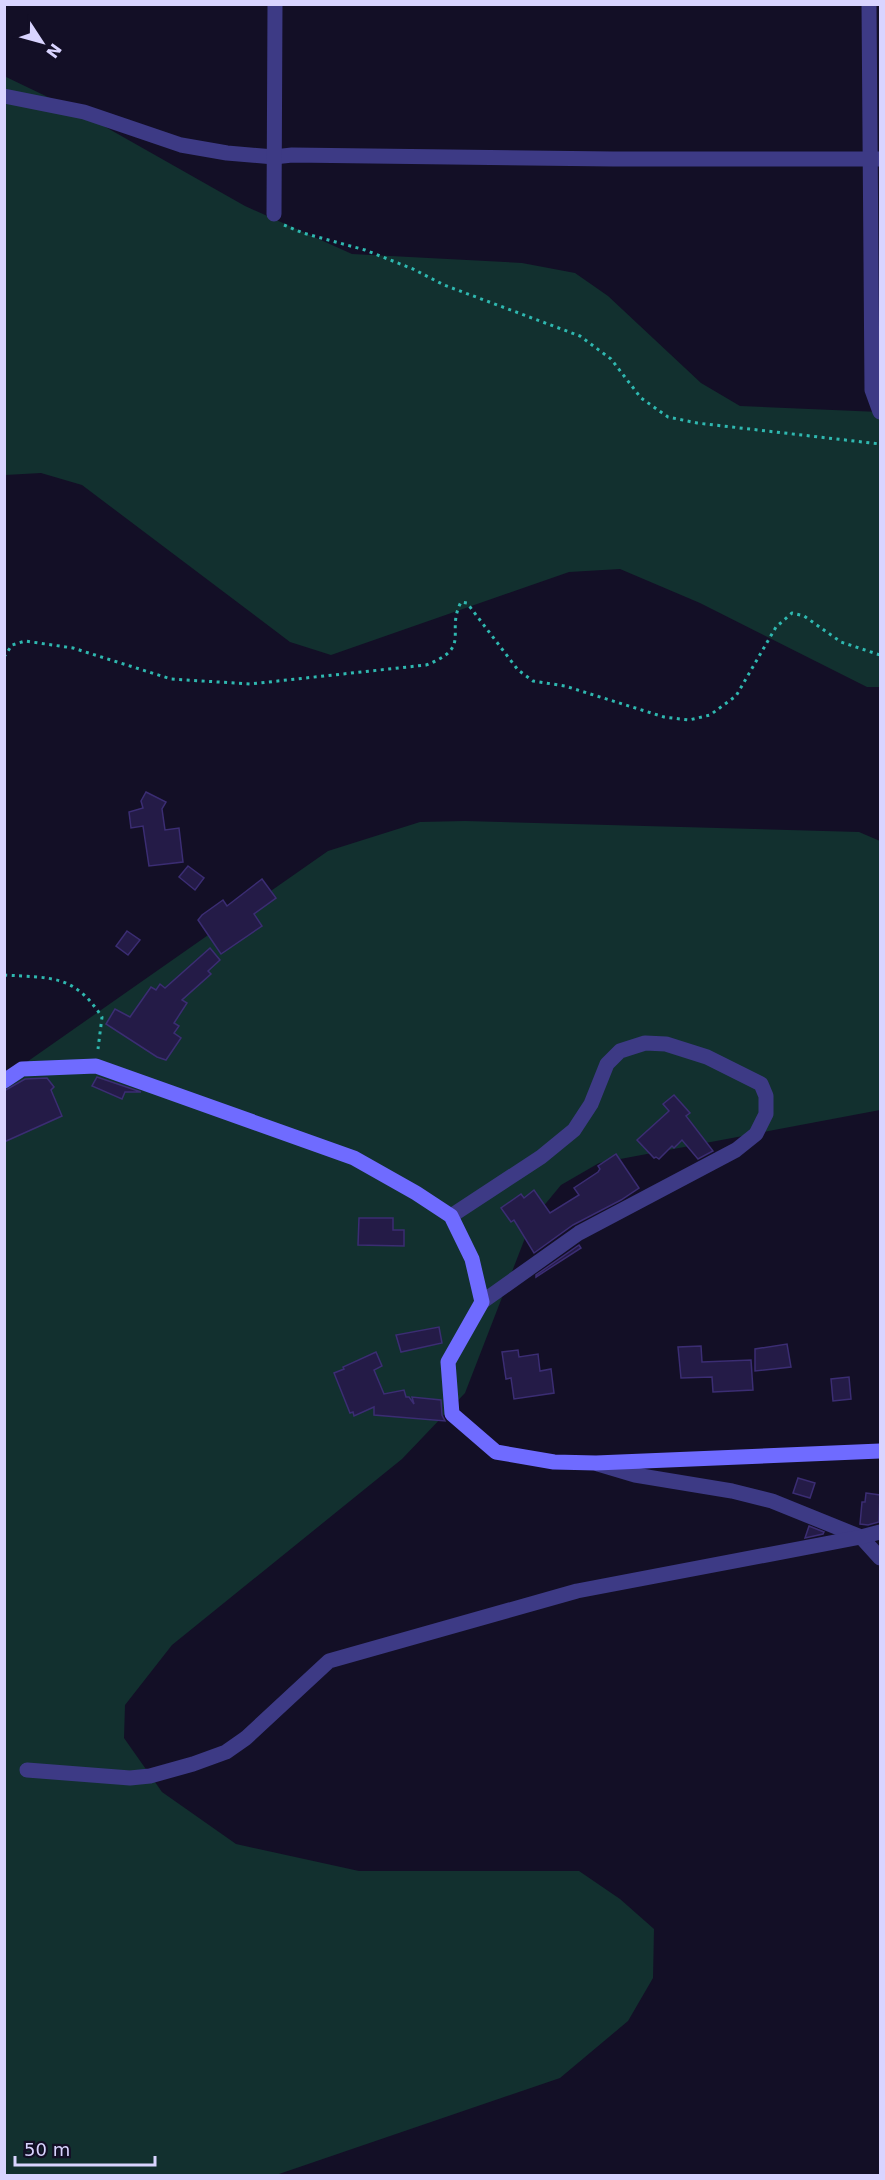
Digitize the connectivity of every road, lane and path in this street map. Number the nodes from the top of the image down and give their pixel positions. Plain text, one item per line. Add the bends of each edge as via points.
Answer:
1 (275, 4) edge
2 (869, 4) edge
3 (4, 96) edge
4 (274, 157) junction
5 (875, 159) edge
6 (274, 214) joint
7 (880, 411) edge
8 (880, 444) edge
9 (880, 655) edge
10 (4, 657) edge
11 (4, 975) edge
12 (96, 1066) junction
13 (4, 1081) edge
14 (452, 1216) junction
15 (482, 1302) junction
16 (880, 1451) edge
17 (596, 1463) junction
18 (880, 1532) edge
19 (861, 1537) junction
20 (880, 1558) edge
21 (27, 1770) dead end

1 - 4 street
2 - 5 street
3 - 4 street via 84,112 181,145
4 - 5 street
4 - 6 street
5 - 7 street via 872,390
6 - 8 path via 283,225 303,233 365,250 444,285 580,336 611,359 641,398 668,417
9 - 10 path via 841,642 804,616 792,613 776,627 736,696 710,715 689,720 664,717 565,686 533,681 518,670 467,603 461,602 457,609 456,644 444,658 426,665 250,684 171,679 73,648 26,641 12,645
11 - 12 path via 58,979 91,999 102,1017
12 - 13 street via 22,1069
12 - 14 street via 354,1158
14 - 15 street via 471,1259
14 - 15 street via 541,1157 574,1130 591,1104 607,1064 620,1051 645,1043 666,1044 707,1057 761,1084 766,1096 766,1114 756,1134 736,1150 579,1233
15 - 17 street via 448,1362 453,1414 496,1452 554,1462
16 - 17 street
17 - 19 street via 772,1501
18 - 19 street
19 - 20 street
19 - 21 street via 577,1591 329,1661 246,1738 226,1752 194,1764 130,1778

